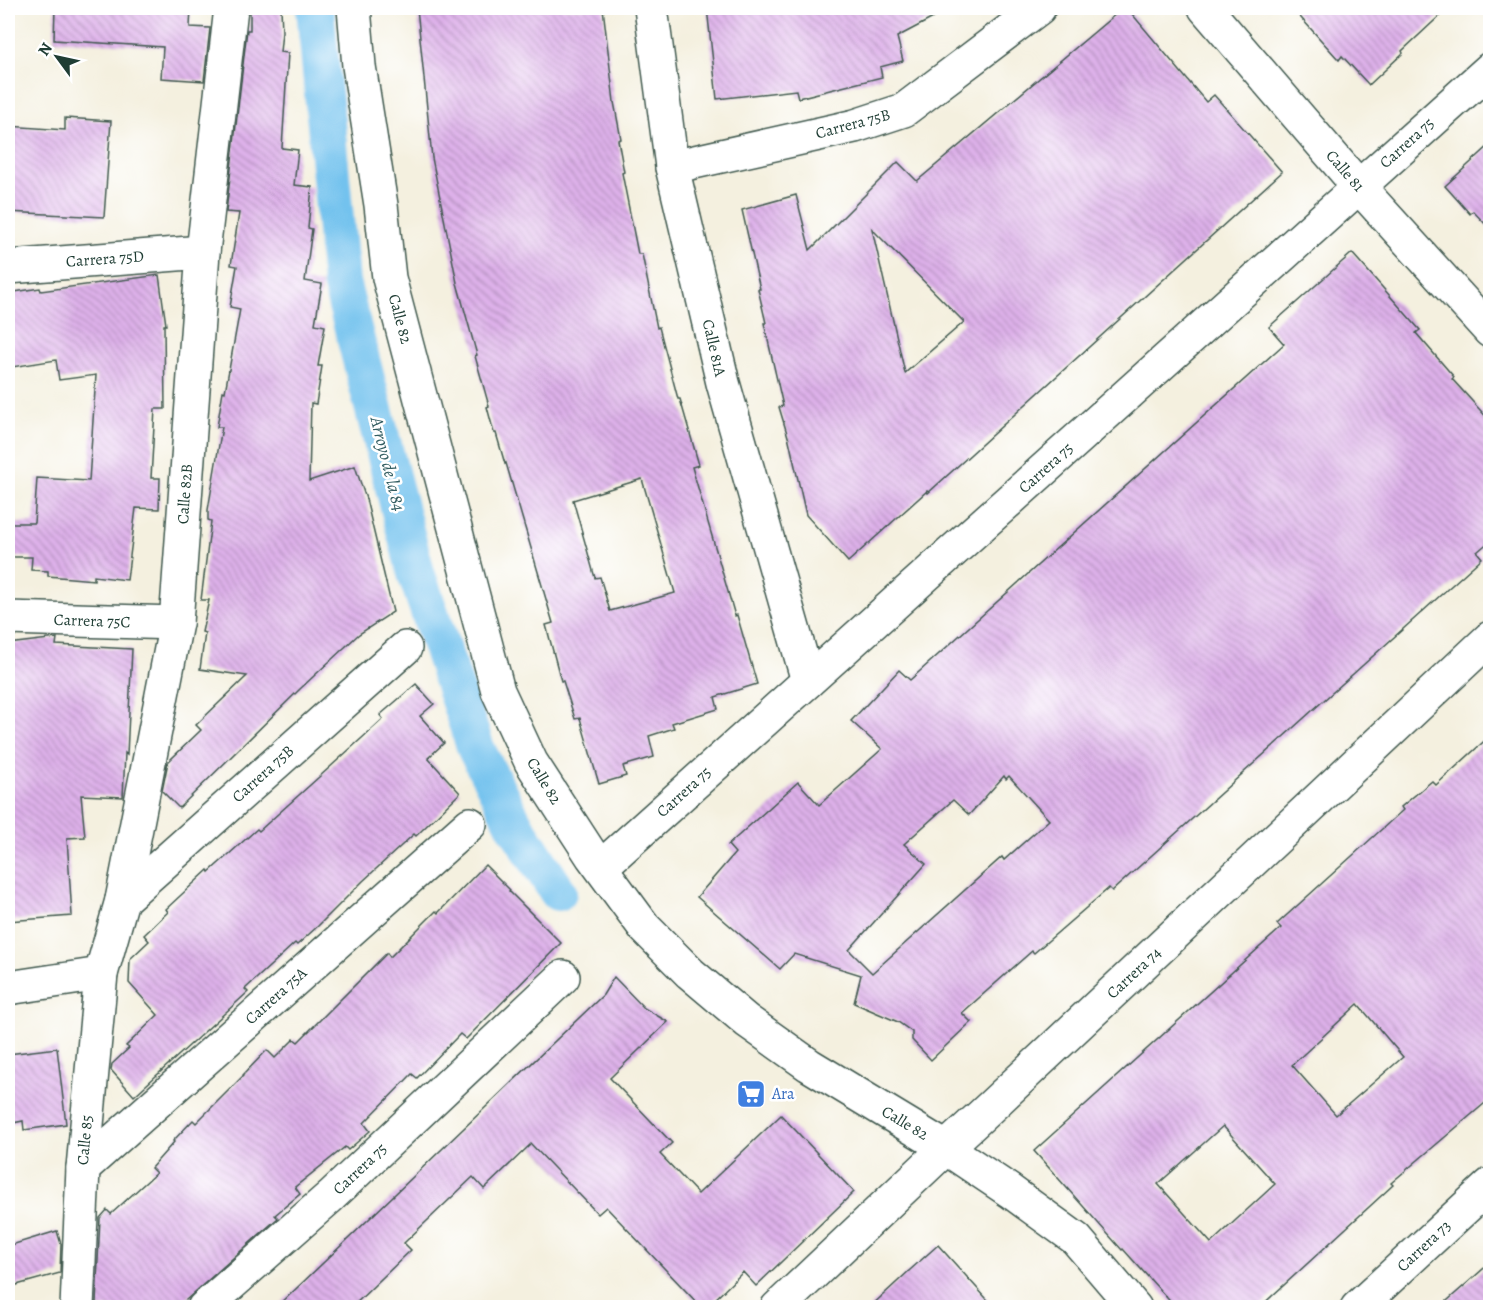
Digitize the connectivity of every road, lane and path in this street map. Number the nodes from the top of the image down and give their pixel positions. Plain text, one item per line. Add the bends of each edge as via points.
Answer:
1 (231, 8) edge
2 (354, 8) edge
3 (651, 8) edge
4 (1039, 8) edge
5 (1205, 8) edge
6 (1491, 69) edge
7 (672, 167) junction
8 (1359, 187) junction
9 (203, 252) junction
10 (8, 267) edge
11 (1491, 331) edge
12 (8, 618) edge
13 (176, 623) junction
14 (1491, 638) edge
15 (405, 648) dead end
16 (808, 681) junction
17 (470, 824) dead end
18 (601, 867) junction
19 (122, 900) junction
20 (101, 974) junction
21 (563, 977) dead end
22 (8, 988) edge
23 (946, 1148) junction
24 (82, 1168) junction
25 (1491, 1185) edge
26 (77, 1308) edge
27 (204, 1308) edge
28 (777, 1308) edge
29 (1135, 1308) edge
30 (1357, 1308) edge

1 - 9 street, Calle 82B
2 - 18 street, Calle 82 via 389,278 498,691 531,762
3 - 7 street, Calle 81A
4 - 7 street, Carrera 75B via 904,110 855,126
5 - 8 street, Calle 81
6 - 8 street, Carrera 75
7 - 16 street, Calle 81A via 723,383
8 - 11 street, Calle 81
8 - 16 street, Carrera 75
9 - 10 street, Carrera 75D
9 - 13 street, Calle 82B
12 - 13 street, Carrera 75C
13 - 19 street, Calle 82B
14 - 23 street, Carrera 74
15 - 19 street, Carrera 75B
16 - 18 street, Carrera 75
17 - 24 street, Carrera 75A
18 - 23 street, Calle 82 via 645,928 747,1022 809,1065
19 - 20 street, Calle 82B
20 - 22 street
20 - 24 street, Calle 85
21 - 27 street, Carrera 75 via 331,1196
23 - 28 street, Carrera 74
23 - 29 street, Calle 82 via 1076,1239
24 - 26 street, Calle 85
25 - 30 street, Carrera 73

